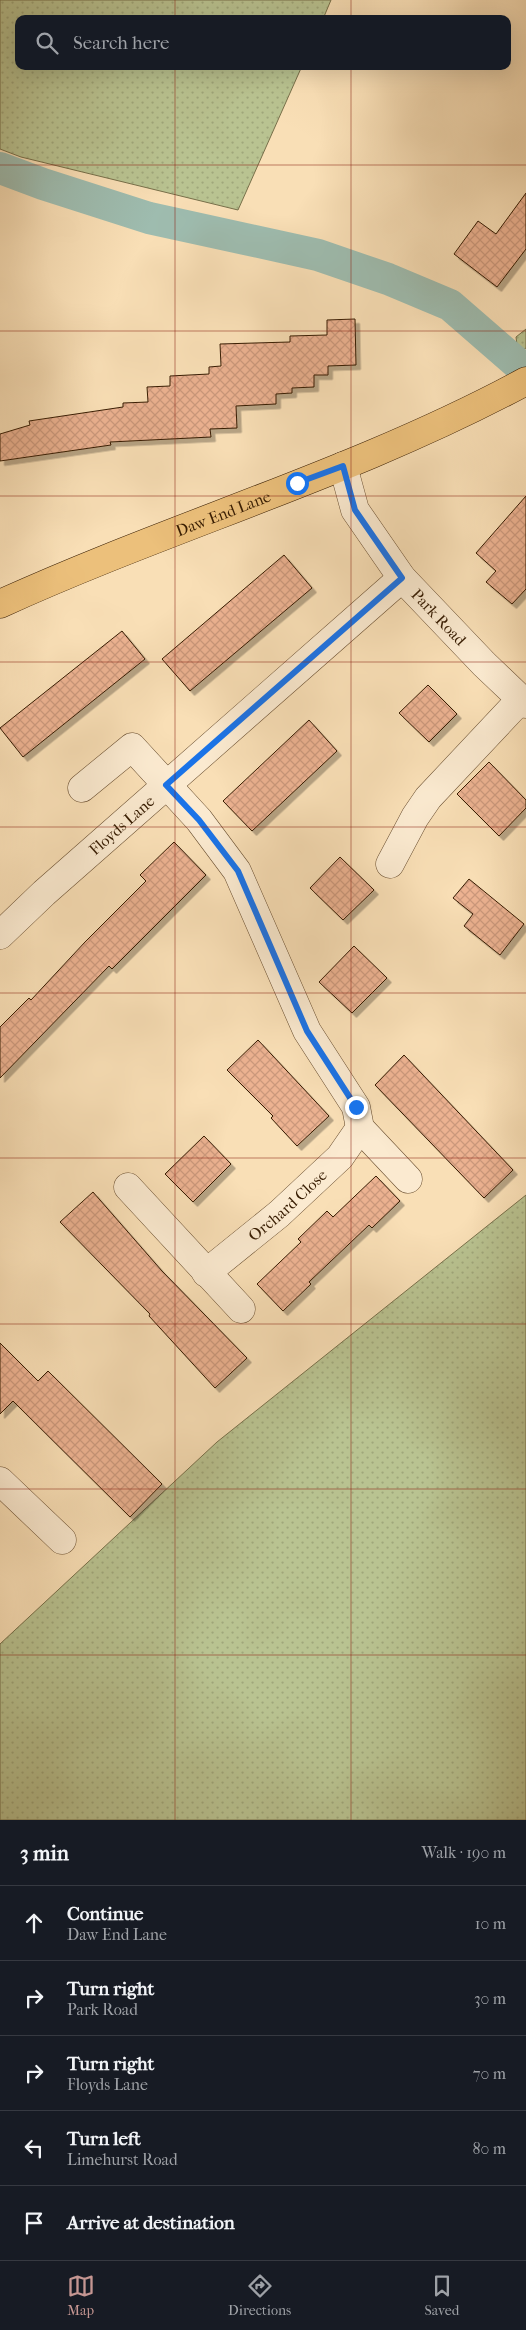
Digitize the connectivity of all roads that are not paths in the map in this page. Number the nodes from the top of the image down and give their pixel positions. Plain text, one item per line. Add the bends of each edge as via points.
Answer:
1 (526, 381) edge
2 (343, 466) junction
3 (402, 578) junction
4 (0, 604) edge
5 (524, 702) edge
6 (166, 785) junction
7 (82, 788) dead end
8 (390, 864) dead end
9 (0, 935) edge
10 (360, 1128) junction
11 (408, 1179) dead end
12 (128, 1187) dead end
13 (206, 1273) junction
14 (241, 1309) dead end
15 (0, 1481) edge
16 (62, 1540) dead end

1 - 2 main road, Daw End Lane via 473,409
2 - 3 street, Park Road via 355,510
2 - 4 main road, Daw End Lane via 102,559
3 - 5 street, Park Road
3 - 6 street, Floyds Lane
5 - 8 street via 428,798
6 - 7 street via 132,747
6 - 9 street, Floyds Lane
6 - 10 street via 199,820 238,871 307,1031 356,1107
10 - 11 street
10 - 13 street, Orchard Close via 340,1157 279,1214
12 - 13 street
13 - 14 street
15 - 16 street

